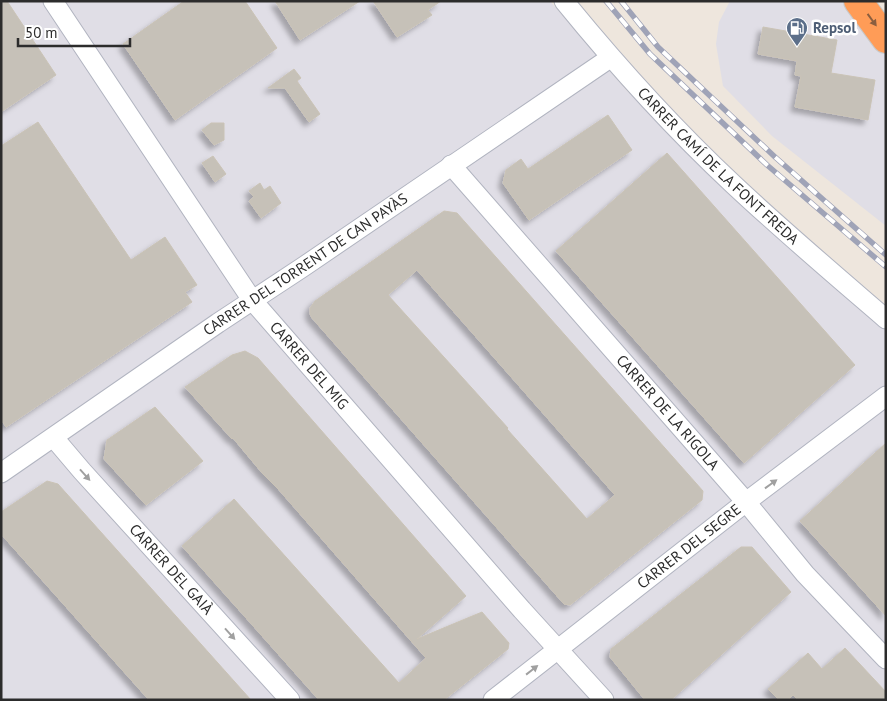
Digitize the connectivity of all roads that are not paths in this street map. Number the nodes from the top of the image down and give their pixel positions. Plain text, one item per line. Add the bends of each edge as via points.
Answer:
1 (53, 1) edge
2 (564, 1) edge
3 (858, 1) edge
4 (886, 40) edge
5 (610, 58) junction
6 (451, 165) junction
7 (252, 300) junction
8 (886, 319) edge
9 (886, 396) edge
10 (54, 438) junction
11 (1, 474) edge
12 (746, 502) junction
13 (558, 648) junction
14 (886, 659) edge
15 (290, 700) edge
16 (493, 700) edge
17 (604, 700) edge

1 - 7 street, CARRER DEL MIG
2 - 5 street, CARRER CAMÍ DE LA FONT FREDA
3 -> 4 highway
5 - 6 street, CARRER DEL TORRENT DE CAN PAYÀS
5 - 8 street, CARRER CAMÍ DE LA FONT FREDA via 735,186
6 - 7 street, CARRER DEL TORRENT DE CAN PAYÀS
6 - 12 street, CARRER DE LA RIGOLA
7 - 10 street, CARRER DEL TORRENT DE CAN PAYÀS
7 - 13 street, CARRER DEL MIG
12 -> 9 street, CARRER DEL SEGRE
10 - 11 street, CARRER DEL TORRENT DE CAN PAYÀS
10 -> 15 street, CARRER DEL GAIÀ
12 - 13 street, CARRER DEL SEGRE
12 - 14 street, CARRER DE LA RIGOLA via 806,574
16 -> 13 street, CARRER DEL SEGRE
13 - 17 street, CARRER DEL MIG

